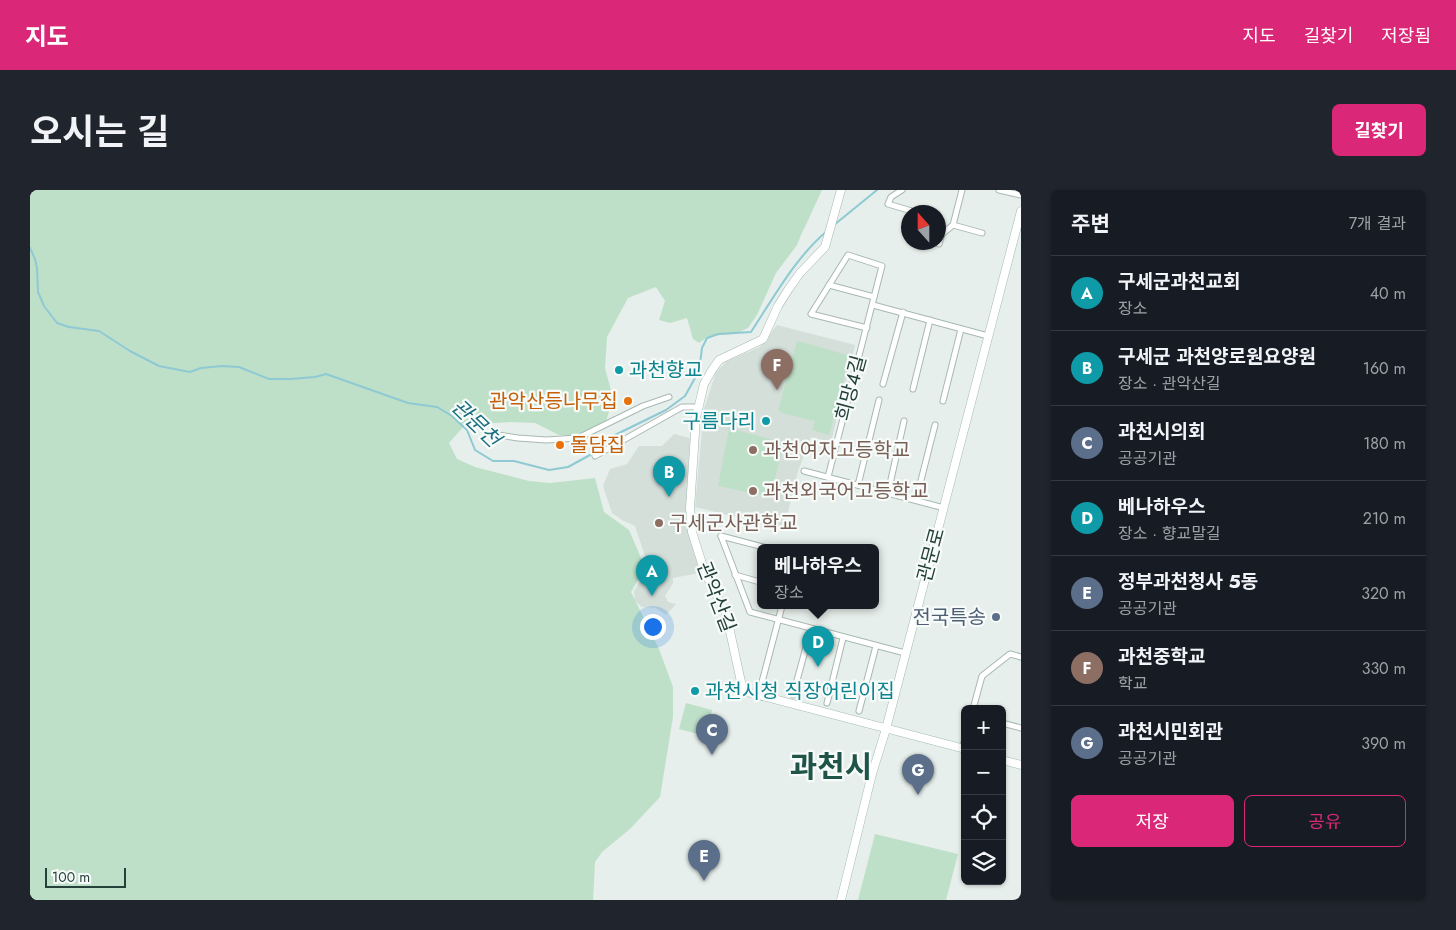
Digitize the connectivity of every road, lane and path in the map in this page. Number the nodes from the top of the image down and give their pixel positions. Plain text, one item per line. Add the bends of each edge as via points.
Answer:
1 (841, 190) edge
2 (902, 190) edge
3 (962, 190) edge
4 (999, 190) edge
5 (1021, 195) edge
6 (901, 208) edge
7 (1021, 211) edge
8 (953, 225) junction
9 (946, 231) edge
10 (982, 233) dead end
11 (829, 285) junction
12 (874, 297) junction
13 (872, 305) junction
14 (903, 312) junction
15 (930, 320) junction
16 (867, 328) junction
17 (961, 328) junction
18 (988, 336) junction
19 (883, 384) dead end
20 (913, 389) dead end
21 (669, 398) dead end
22 (879, 400) dead end
23 (943, 400) dead end
24 (698, 407) junction
25 (904, 421) dead end
26 (935, 424) dead end
27 (492, 434) dead end
28 (595, 456) dead end
29 (804, 471) dead end
30 (828, 477) junction
31 (858, 485) junction
32 (888, 493) junction
33 (916, 500) junction
34 (944, 508) junction
35 (757, 546) edge
36 (735, 575) junction
37 (757, 581) edge
38 (781, 609) edge
39 (778, 620) junction
40 (811, 629) junction
41 (844, 638) junction
42 (876, 646) junction
43 (905, 653) junction
44 (1021, 657) edge
45 (762, 682) dead end
46 (793, 695) dead end
47 (827, 703) dead end
48 (974, 705) edge
49 (859, 711) dead end
50 (1006, 724) edge
51 (1021, 728) edge
52 (886, 729) junction
53 (961, 748) edge
54 (1006, 761) edge
55 (1021, 765) edge
56 (841, 900) edge

1 - 24 street, 관악산길 via 825,247 800,273 778,306 764,339 719,360 704,384
2 - 6 street via 891,197 888,204
3 - 8 street
4 - 5 street
7 - 18 street, 관문로
8 - 9 street
8 - 10 street
11 - 12 street
11 - 12 street, 희망4길 via 848,255 882,266
11 - 16 street, 희망4길 via 811,314
12 - 13 street, 희망4길
13 - 14 street
13 - 16 street, 희망4길
14 - 15 street
14 - 19 street
15 - 17 street
15 - 20 street
16 - 30 street, 희망4길
17 - 18 street
17 - 23 street
18 - 34 street, 관문로
21 - 27 street via 643,406 578,438 546,440
22 - 31 street
24 - 28 street via 682,407
24 - 52 street, 관악산길 via 690,508 692,532 705,573 726,613 743,691
25 - 32 street
26 - 33 street
29 - 30 street
30 - 31 street
31 - 32 street
32 - 33 street
33 - 34 street
34 - 43 street, 관문로
35 - 36 street via 721,536
36 - 37 street
36 - 39 street via 750,612
38 - 39 street
39 - 40 street
39 - 45 street
40 - 41 street
40 - 46 street
41 - 42 street
41 - 47 street
42 - 43 street
42 - 49 street
43 - 52 street, 관문로
44 - 48 street via 1010,654 982,676
50 - 51 street
52 - 53 street
52 - 56 street, 관문로
54 - 55 street

